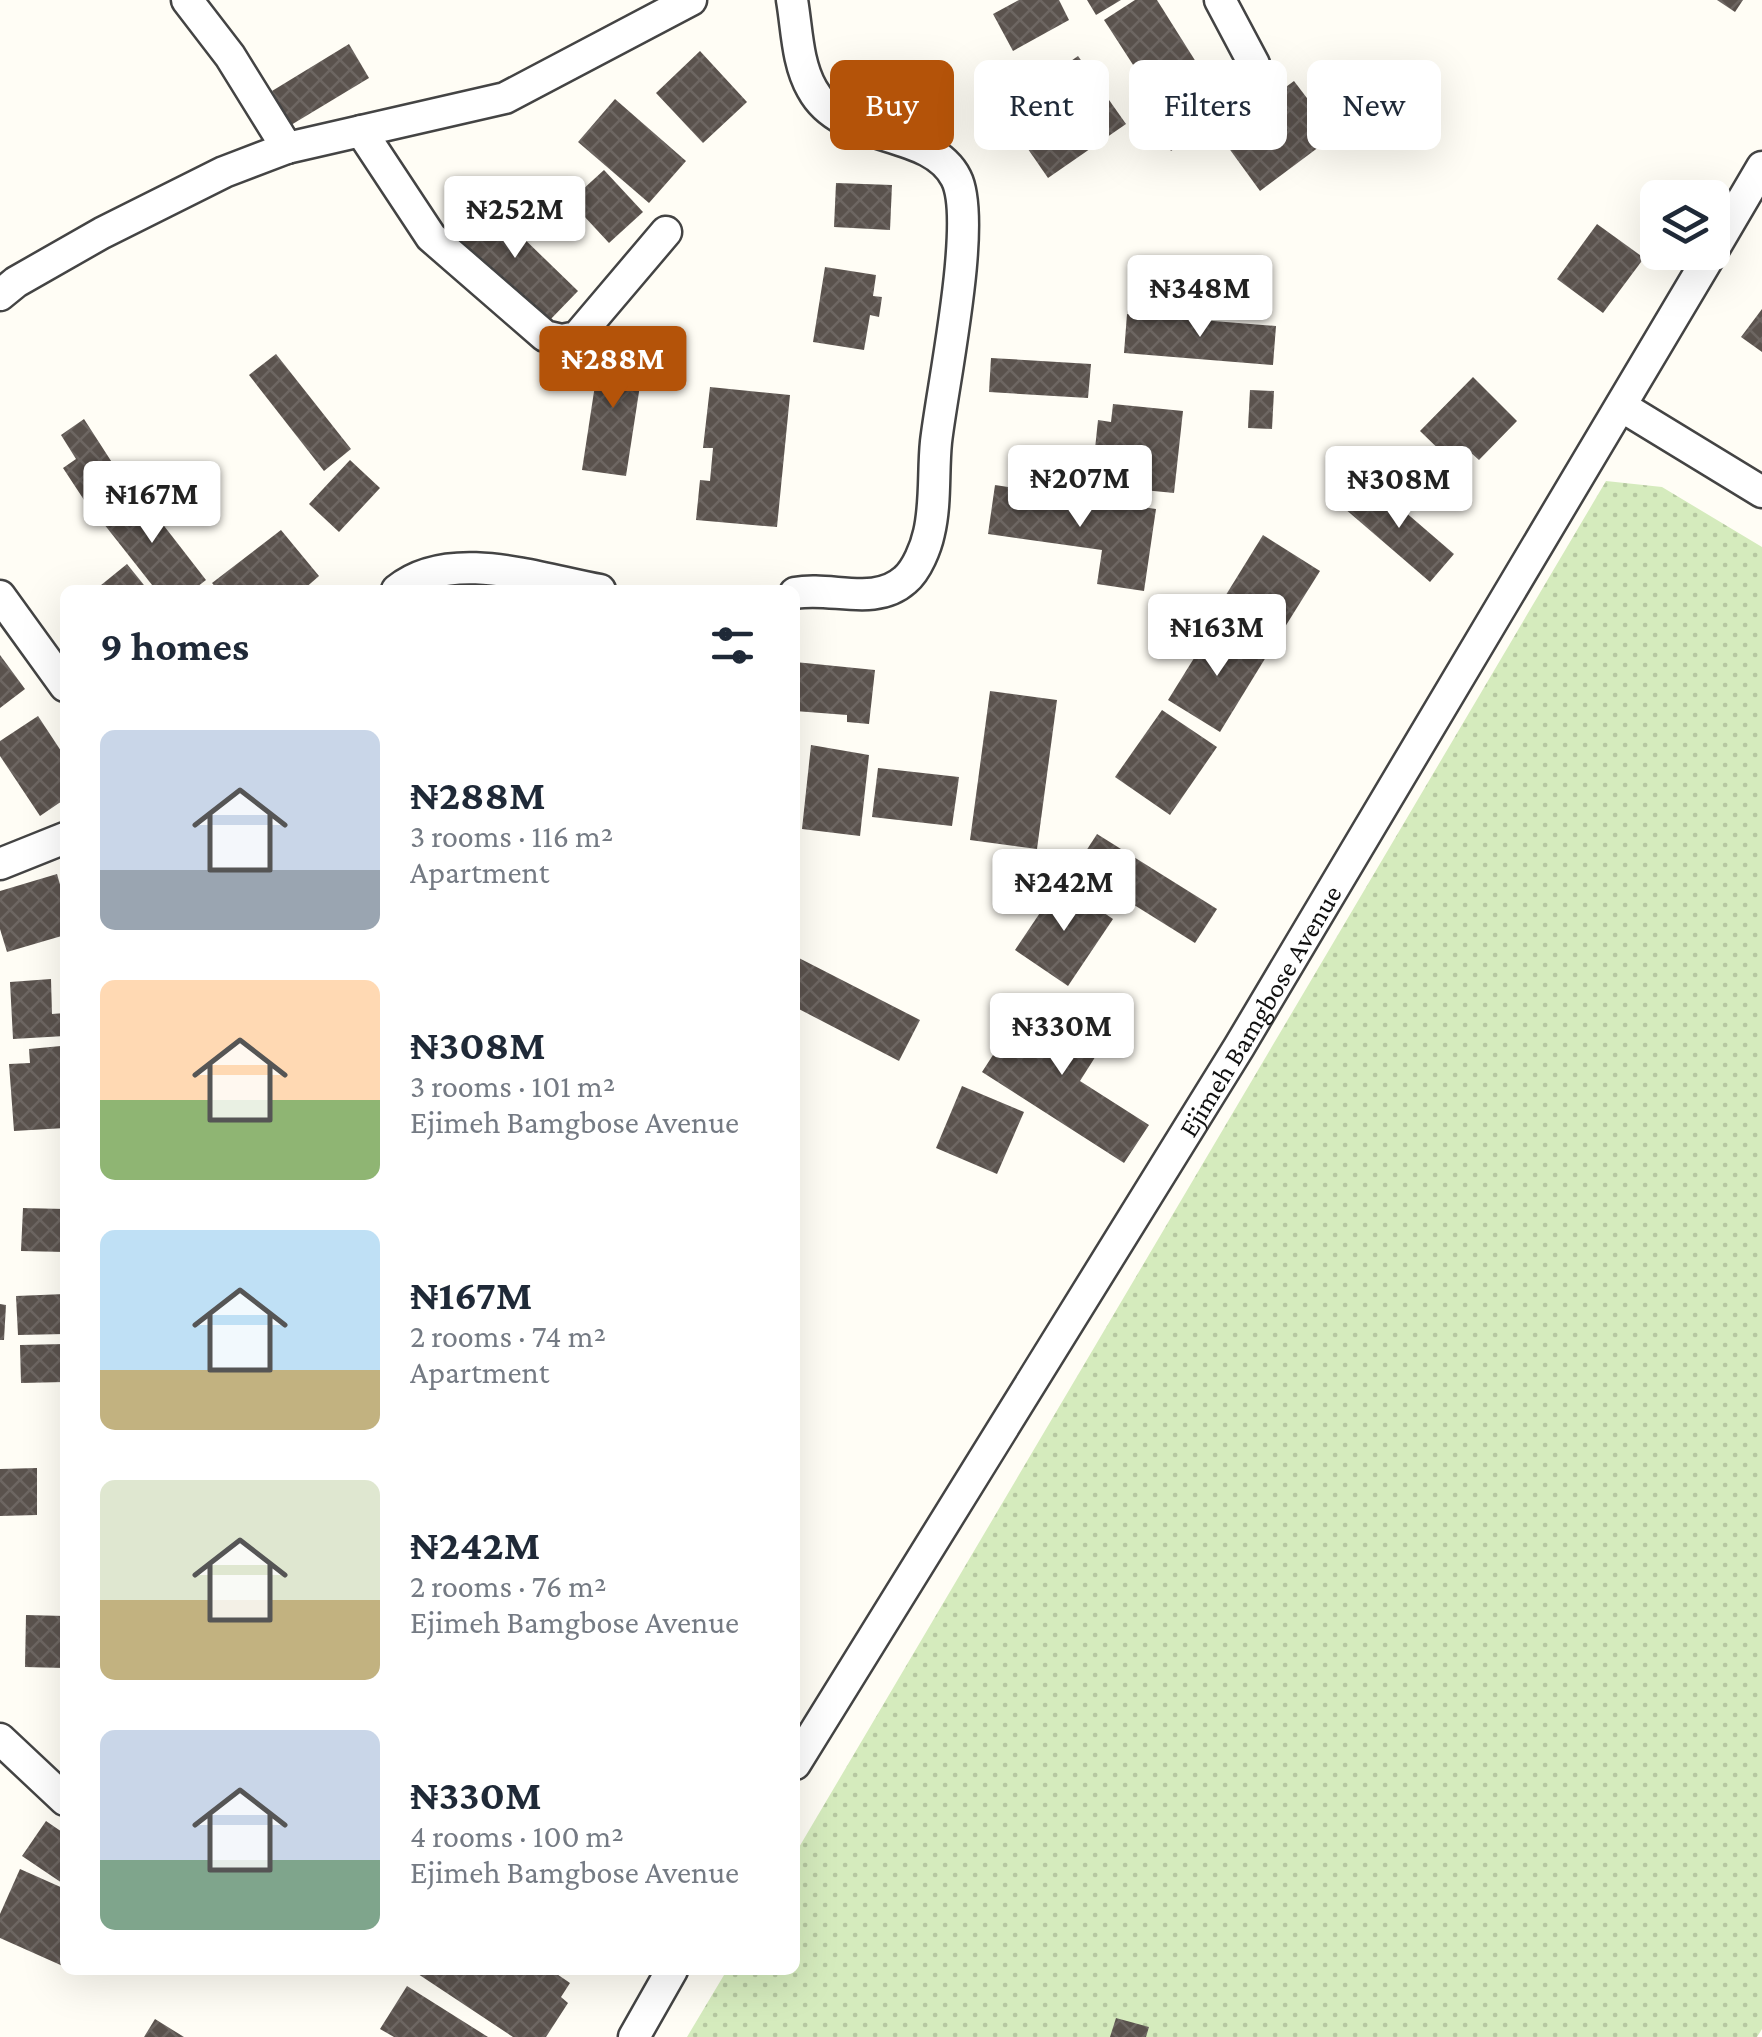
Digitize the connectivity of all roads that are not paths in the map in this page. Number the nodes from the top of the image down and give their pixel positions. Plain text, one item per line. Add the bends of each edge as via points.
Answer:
1 (187, 0) edge
2 (691, 0) edge
3 (792, 0) edge
4 (1220, 0) edge
5 (1252, 60) edge
6 (361, 131) junction
7 (287, 148) junction
8 (1762, 167) edge
9 (1730, 221) edge
10 (666, 232) dead end
11 (1701, 270) edge
12 (0, 295) edge
13 (1621, 406) junction
14 (1762, 492) edge
15 (403, 585) edge
16 (573, 585) edge
17 (800, 593) edge
18 (0, 596) edge
19 (60, 679) edge
20 (60, 840) edge
21 (0, 864) edge
22 (0, 1739) edge
23 (800, 1756) edge
24 (60, 1795) edge
25 (669, 1975) edge
26 (634, 2037) edge

1 - 7 street
2 - 6 street via 504,98
3 - 17 street via 813,92 838,120 941,160 962,198 929,532 919,560 906,580 878,594
4 - 5 street
6 - 7 street
6 - 10 street via 431,237 545,336 577,336
7 - 12 street via 177,194
8 - 9 street, Ejimeh Bamgbose Avenue
11 - 13 street, Ejimeh Bamgbose Avenue
13 - 14 street
13 - 23 street, Ejimeh Bamgbose Avenue via 1238,1046
15 - 16 street via 441,568 474,567
18 - 19 street
20 - 21 street
22 - 24 street
25 - 26 street

